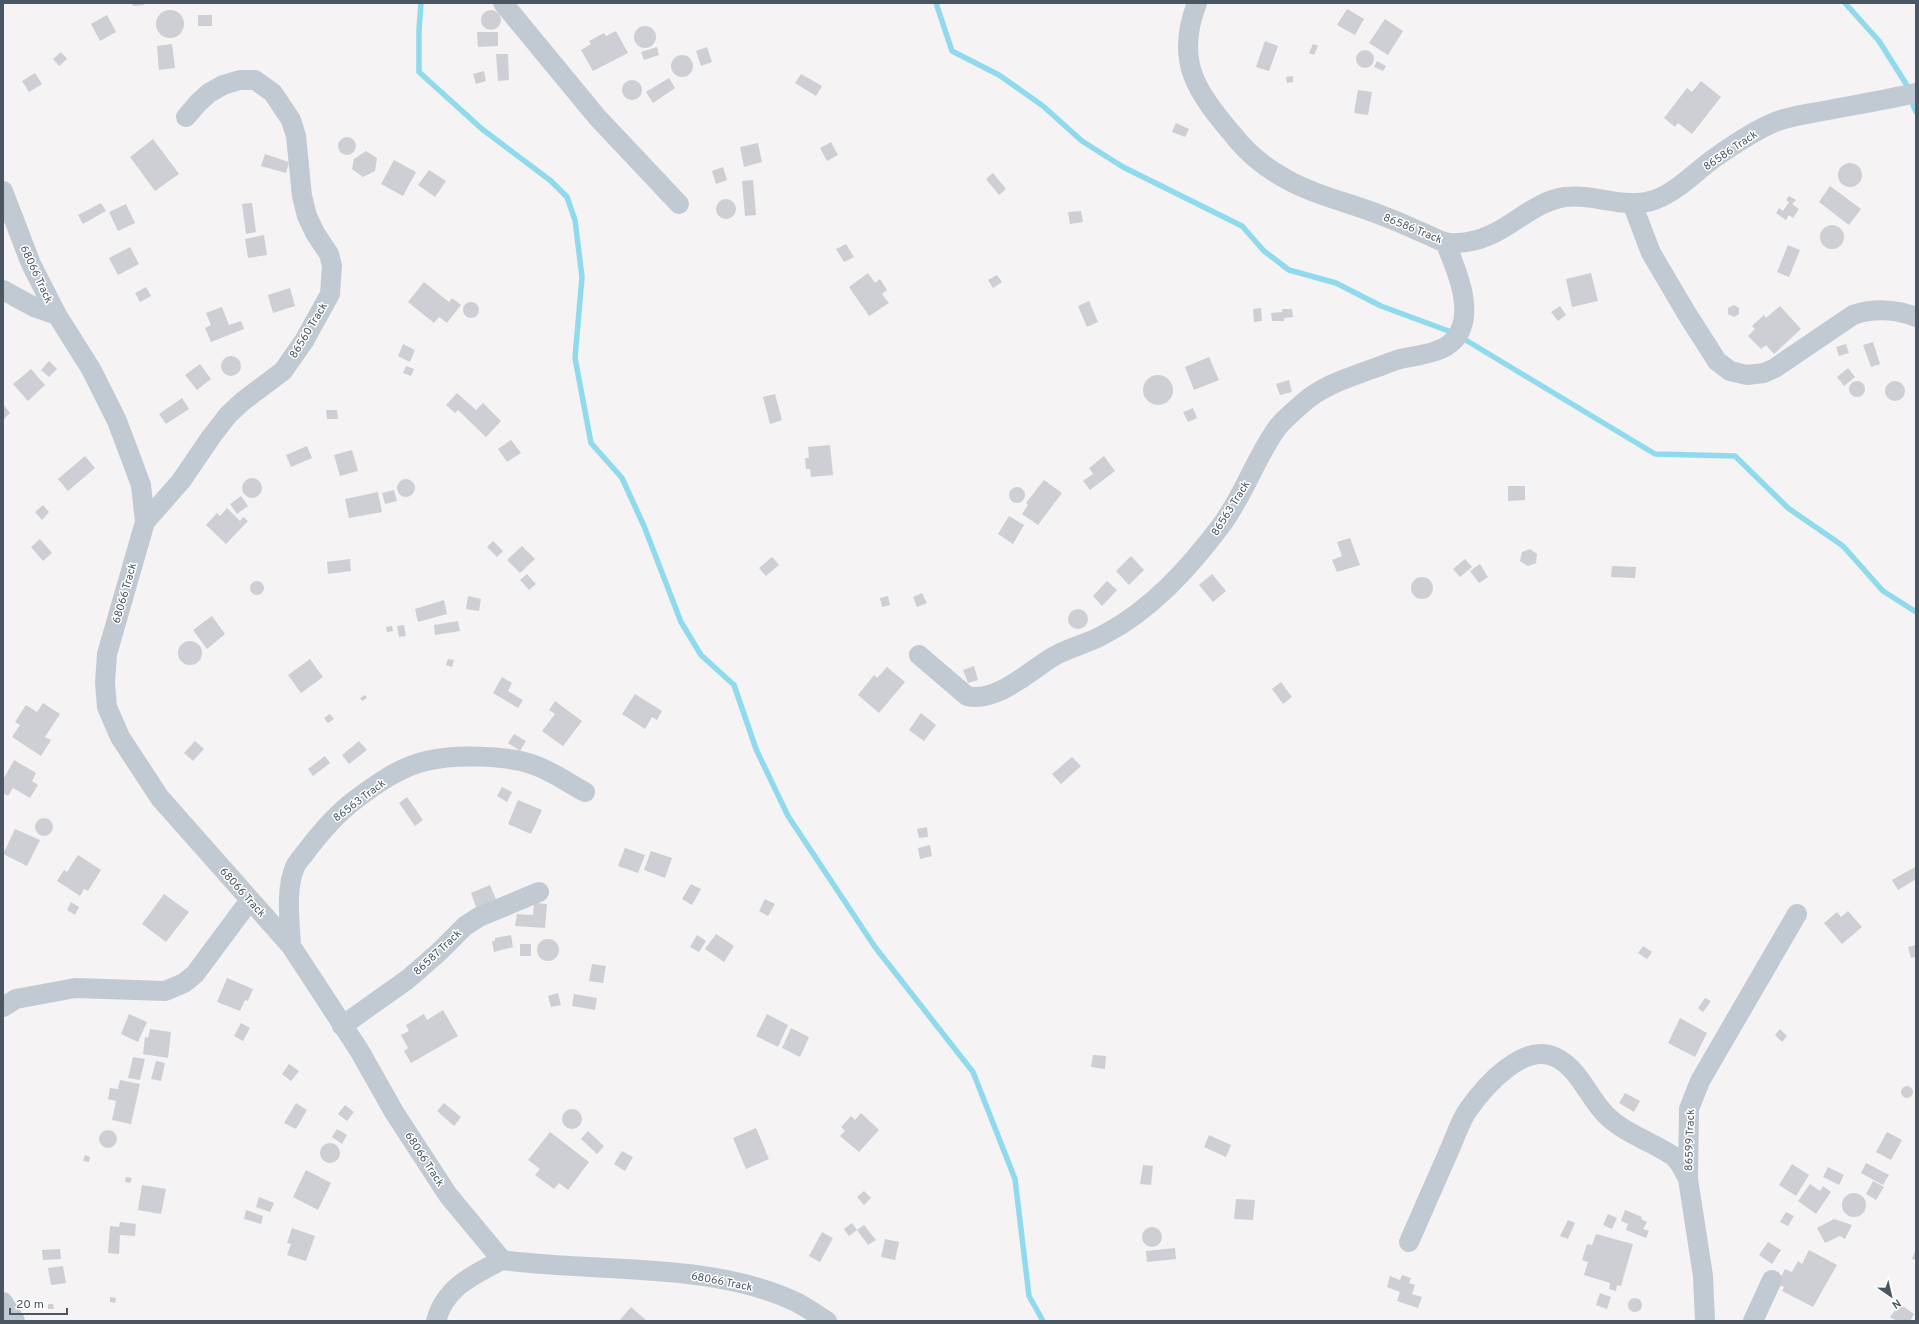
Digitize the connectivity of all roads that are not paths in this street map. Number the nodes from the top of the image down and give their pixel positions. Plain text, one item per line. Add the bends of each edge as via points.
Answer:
1 (503, 3) edge
2 (1197, 3) edge
3 (1916, 93) edge
4 (186, 117) dead end
5 (3, 191) edge
6 (1632, 203) junction
7 (679, 204) dead end
8 (1445, 242) junction
9 (3, 290) edge
10 (57, 316) junction
11 (1916, 316) edge
12 (145, 522) junction
13 (919, 655) dead end
14 (585, 792) dead end
15 (539, 892) dead end
16 (250, 900) junction
17 (1797, 914) dead end
18 (291, 946) junction
19 (10, 1003) edge
20 (342, 1026) junction
21 (1688, 1179) junction
22 (1409, 1242) dead end
23 (502, 1260) junction
24 (1772, 1280) dead end
25 (3, 1302) edge
26 (15, 1321) edge
27 (436, 1321) edge
28 (827, 1321) edge
29 (1705, 1321) edge
30 (1753, 1321) edge

1 - 7 street via 596,117
2 - 8 street, 86586 Track via 1187,40 1191,73 1202,96 1241,145 1262,164 1286,180 1384,216
3 - 6 street, 86586 Track via 1798,115 1776,122 1747,137 1664,195 1644,203
4 - 12 street, 86560 Track via 198,103 223,85 240,80 255,80 273,93 291,120 296,136 302,196 307,216 329,254 332,266 330,294 304,341 283,371 228,415 181,481
5 - 10 street, 68066 Track via 31,264
6 - 8 street, 86586 Track via 1581,196 1563,197 1535,208 1496,234 1467,242
6 - 11 street via 1652,253 1686,314 1717,361 1730,371 1747,376 1764,373 1853,315 1863,312 1879,310 1904,312
8 - 13 street, 86563 Track via 1465,302 1463,325 1454,340 1434,351 1400,359 1336,383 1307,400 1277,428 1221,525 1196,557 1146,608 1103,636 1056,654 1010,686 974,698 967,696
9 - 10 street
10 - 12 street, 68066 Track via 91,369 117,421 141,485
12 - 16 street, 68066 Track via 107,654 107,707 120,737 156,792
14 - 18 street, 86563 Track via 547,770 507,758 476,756 426,760 408,767 372,787 341,811 317,836 295,867 290,884
15 - 20 street, 86587 Track via 479,917 465,926 408,979
16 - 18 street, 68066 Track
16 - 19 street via 195,974 174,988 165,991 74,988
17 - 21 street, 86599 Track via 1700,1081 1689,1109
18 - 20 street, 68066 Track
20 - 23 street, 68066 Track via 448,1195
21 - 22 street via 1673,1157 1633,1135 1608,1117 1574,1071 1562,1061 1545,1054 1526,1056 1513,1062 1495,1078 1468,1110
21 - 29 street, 86599 Track via 1702,1276
23 - 27 street via 473,1274 452,1292 442,1302
23 - 28 street, 68066 Track via 537,1265 685,1274 743,1284 796,1302
24 - 30 street
25 - 26 street

